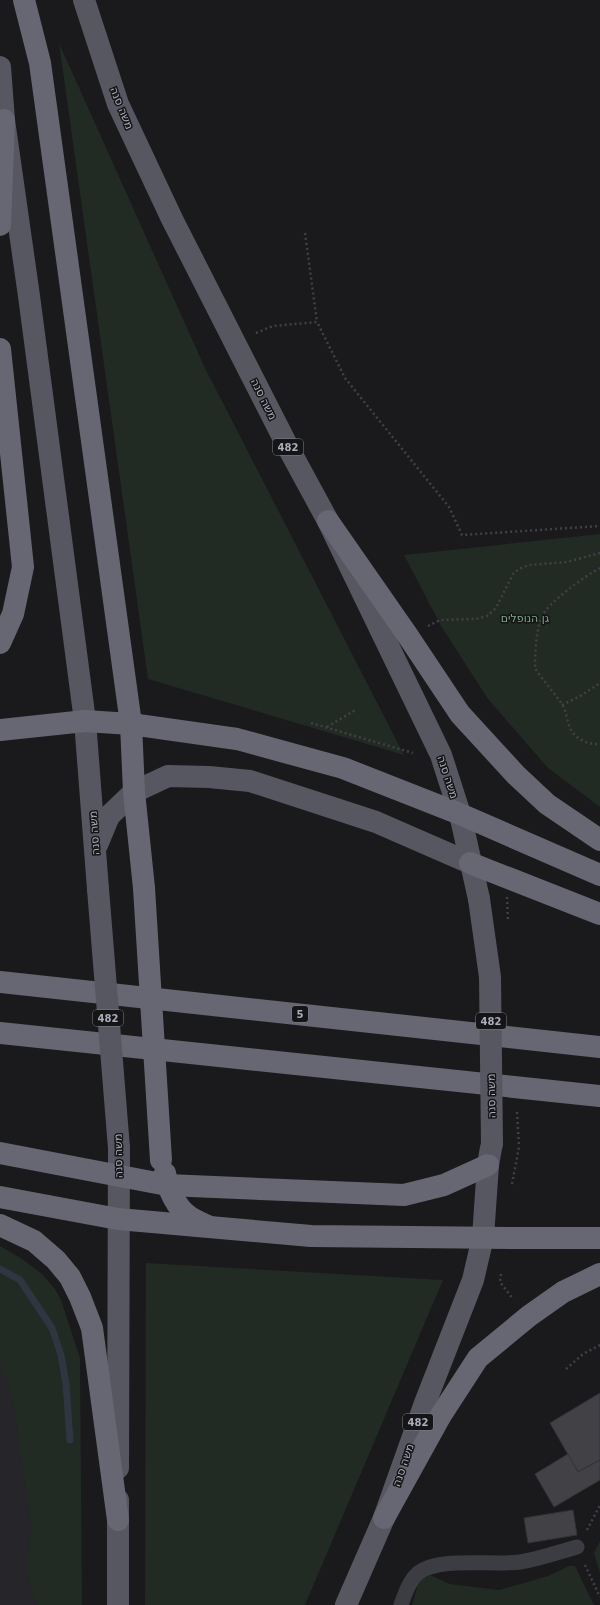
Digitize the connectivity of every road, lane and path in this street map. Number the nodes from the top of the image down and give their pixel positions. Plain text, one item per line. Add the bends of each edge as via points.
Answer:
1 (24, 0) edge
2 (84, 0) edge
3 (0, 67) edge
4 (4, 120) junction
5 (0, 225) edge
6 (305, 232) dead end
7 (317, 322) junction
8 (234, 340) junction
9 (0, 349) edge
10 (328, 521) junction
11 (600, 526) edge
12 (600, 553) edge
13 (600, 568) edge
14 (408, 636) junction
15 (0, 643) edge
16 (600, 683) edge
17 (562, 705) junction
18 (357, 709) dead end
19 (85, 721) junction
20 (131, 724) junction
21 (327, 728) dead end
22 (0, 730) edge
23 (600, 744) edge
24 (134, 792) junction
25 (460, 814) junction
26 (600, 840) edge
27 (95, 848) junction
28 (470, 863) junction
29 (600, 875) edge
30 (600, 914) edge
31 (0, 982) edge
32 (0, 1033) edge
33 (600, 1047) edge
34 (600, 1096) edge
35 (0, 1154) edge
36 (490, 1155) junction
37 (119, 1176) junction
38 (167, 1185) junction
39 (0, 1196) edge
40 (118, 1219) junction
41 (0, 1225) edge
42 (210, 1228) junction
43 (483, 1238) junction
44 (600, 1238) edge
45 (600, 1274) edge
46 (600, 1345) edge
47 (566, 1369) dead end
48 (600, 1506) edge
49 (384, 1518) junction
50 (118, 1520) junction
51 (577, 1547) junction
52 (600, 1596) edge
53 (118, 1605) edge
54 (346, 1605) edge
55 (401, 1605) edge

1 - 20 highway via 40,63
2 - 8 main road, משה סנה / 482 via 118,104 172,219
3 - 4 main road, משה סנה / 482
4 - 5 highway
4 - 19 main road, משה סנה / 482
6 - 7 path
7 - 8 path via 274,326
7 - 11 path via 345,378 449,507 462,535
8 - 10 main road, משה סנה / 482
9 - 15 highway via 23,567 13,614
10 - 14 highway
10 - 25 main road, משה סנה / 482 via 441,755
12 - 14 path via 567,562 529,565 519,569 513,574 496,608 487,616 476,619 440,620
13 - 17 path via 567,591 542,617 537,636 535,668
14 - 26 highway via 460,714 516,775 547,804
16 - 17 path
17 - 23 path via 570,729 591,745
18 - 21 path
19 - 20 highway
19 - 22 highway
19 - 27 main road, משה סנה / 482
20 - 24 highway
20 - 25 highway via 237,739 343,768
24 - 27 main road via 109,816
24 - 28 main road via 168,776 250,781 376,822
24 - 38 highway, bridge via 144,888 161,1160
25 - 28 main road, משה סנה / 482
25 - 29 highway
27 - 37 main road, משה סנה / 482, bridge via 119,1148
28 - 30 highway
28 - 36 main road, משה סנה / 482, bridge via 490,977
31 - 33 highway, 5
32 - 34 highway
35 - 37 highway
36 - 38 highway via 444,1185 404,1195
36 - 43 main road, משה סנה / 482
37 - 38 highway
37 - 40 main road, משה סנה / 482
38 - 42 highway via 178,1205 189,1217
39 - 40 highway
40 - 42 highway
40 - 50 main road, משה סנה / 482
41 - 50 highway via 34,1242 56,1260 70,1277 80,1297 92,1328
42 - 43 highway via 311,1236
43 - 44 highway
43 - 49 main road, משה סנה / 482 via 473,1280
45 - 49 highway via 563,1292 478,1358 441,1415
46 - 47 path via 583,1354
48 - 51 path via 585,1537
49 - 54 main road, משה סנה / 482
50 - 53 main road, משה סנה / 482
51 - 52 path
51 - 55 lane via 520,1562 448,1563 431,1566 418,1573 408,1586

